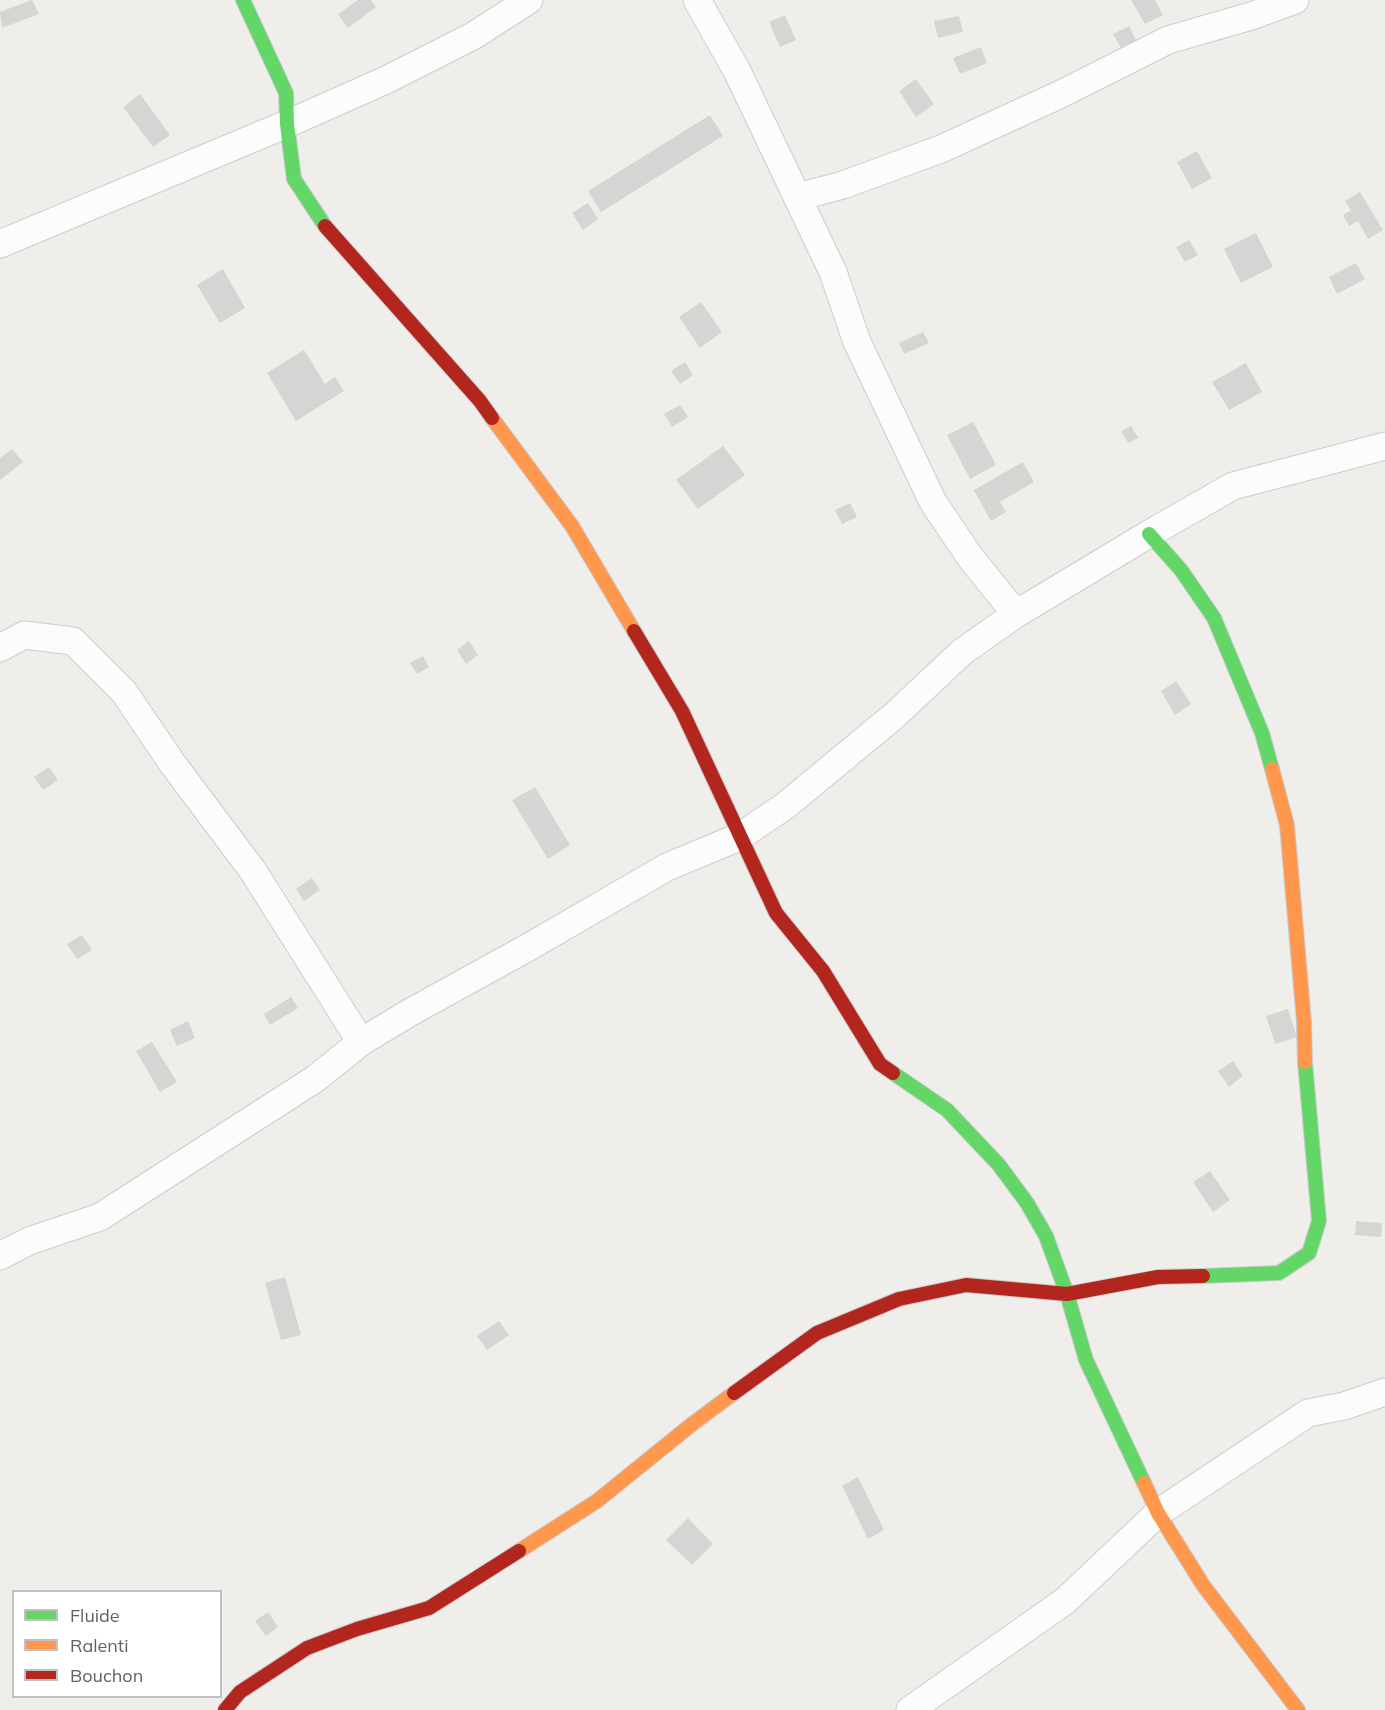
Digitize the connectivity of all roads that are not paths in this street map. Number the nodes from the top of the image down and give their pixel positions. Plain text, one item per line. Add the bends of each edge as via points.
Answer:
1 (243, 0) edge
2 (529, 0) edge
3 (697, 0) edge
4 (1295, 0) edge
5 (287, 124) junction
6 (798, 197) junction
7 (0, 244) edge
8 (1385, 446) edge
9 (1149, 534) junction
10 (1016, 614) junction
11 (0, 648) edge
12 (739, 837) junction
13 (361, 1042) junction
14 (0, 1256) edge
15 (1067, 1294) junction
16 (1385, 1392) edge
17 (1158, 1513) junction
18 (225, 1710) edge
19 (910, 1710) edge
20 (1298, 1710) edge

1 - 5 street via 286,93
2 - 5 street via 463,41
3 - 6 street via 737,71
4 - 6 street via 1168,40 941,148
5 - 7 street
5 - 12 street via 294,179 324,224 480,401 572,526 682,711
6 - 10 street via 833,272 857,342 933,502 970,557
8 - 9 street via 1233,486
9 - 10 street
9 - 15 street via 1181,570 1214,618 1262,733 1287,825 1319,1221 1309,1253 1279,1273 1158,1277
10 - 12 street via 962,652 895,715 785,806
11 - 13 street via 24,635 73,641 124,692 253,871
12 - 13 street via 667,867
12 - 15 street via 776,914 823,971 880,1064 947,1110 999,1165 1027,1203 1046,1236
13 - 14 street via 315,1079 100,1217 28,1241
15 - 17 street via 1086,1360
15 - 18 street via 966,1285 899,1299 817,1333 597,1500 429,1608 307,1648 240,1692
16 - 17 street via 1308,1413
17 - 19 street via 1065,1601
17 - 20 street via 1203,1585

